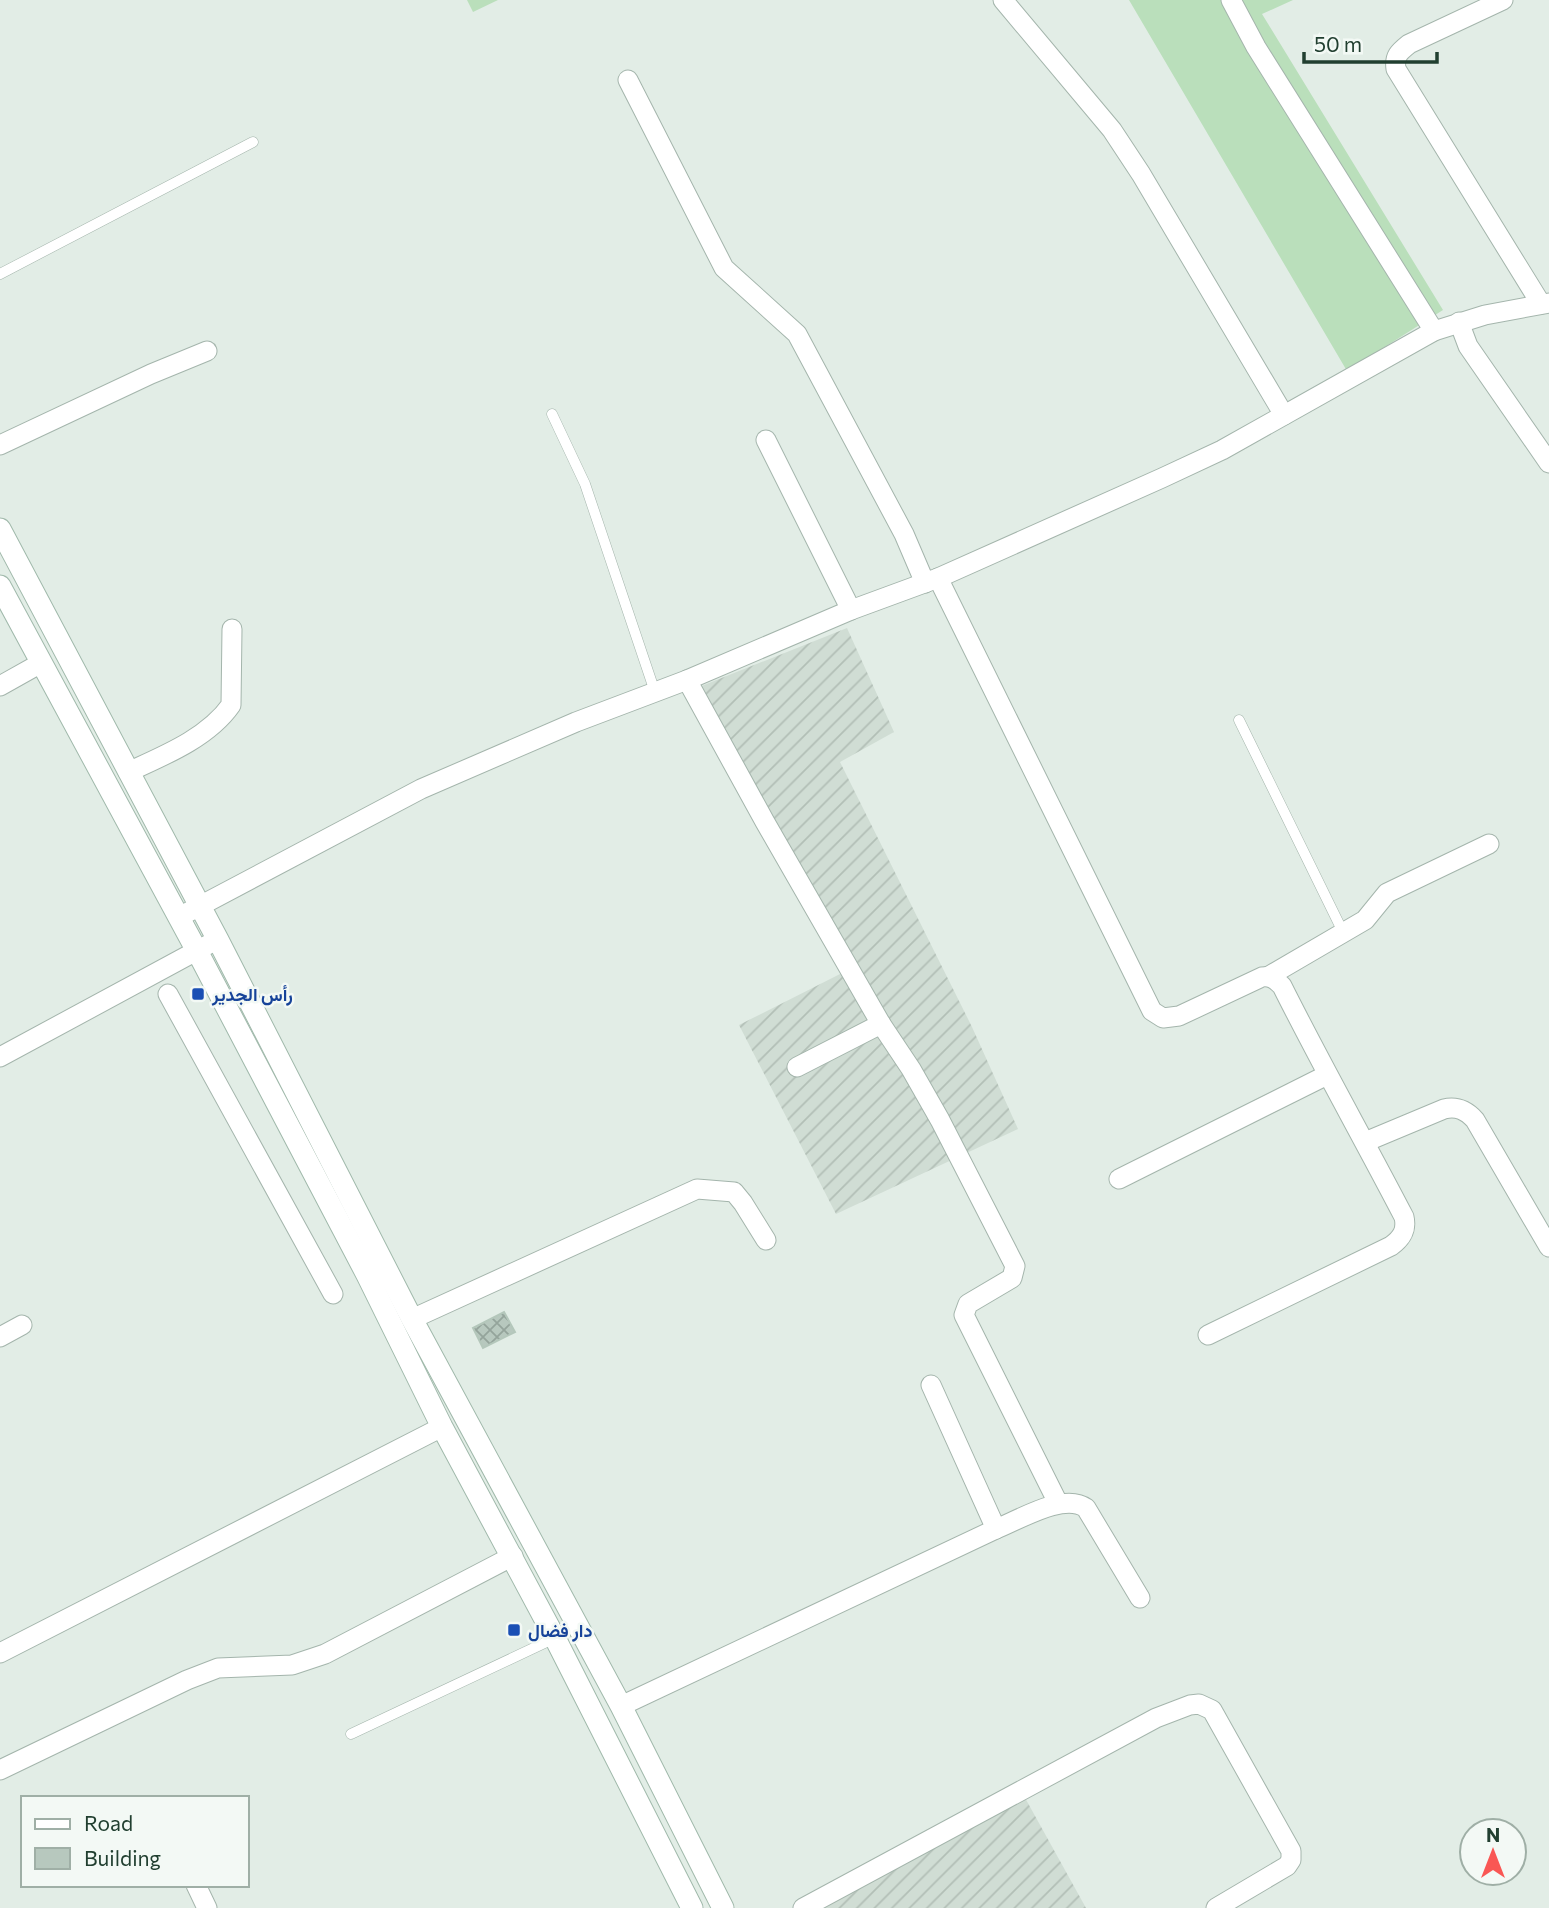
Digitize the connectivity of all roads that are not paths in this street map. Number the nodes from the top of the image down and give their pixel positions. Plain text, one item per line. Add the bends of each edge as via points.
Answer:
1 (1003, 0) edge
2 (1231, 0) edge
3 (1503, 0) edge
4 (628, 80) dead end
5 (253, 142) dead end
6 (0, 274) edge
7 (1545, 304) edge
8 (1460, 322) junction
9 (1434, 331) junction
10 (207, 351) dead end
11 (552, 414) dead end
12 (1284, 415) junction
13 (765, 440) dead end
14 (0, 445) edge
15 (1549, 463) edge
16 (0, 529) edge
17 (931, 580) junction
18 (0, 586) edge
19 (851, 610) junction
20 (232, 629) dead end
21 (41, 663) junction
22 (687, 680) junction
23 (0, 686) edge
24 (655, 692) junction
25 (1239, 720) dead end
26 (128, 772) junction
27 (1489, 844) dead end
28 (199, 906) junction
29 (179, 917) junction
30 (1343, 932) junction
31 (218, 940) junction
32 (197, 951) junction
33 (1269, 976) junction
34 (168, 994) dead end
35 (881, 1024) junction
36 (0, 1057) edge
37 (797, 1067) dead end
38 (1327, 1075) junction
39 (1365, 1142) junction
40 (1119, 1179) dead end
41 (766, 1240) dead end
42 (1549, 1247) edge
43 (333, 1294) dead end
44 (412, 1319) junction
45 (22, 1325) dead end
46 (1208, 1335) dead end
47 (0, 1337) edge
48 (931, 1385) dead end
49 (442, 1427) junction
50 (1058, 1503) junction
51 (996, 1530) junction
52 (513, 1556) junction
53 (1140, 1598) dead end
54 (555, 1638) junction
55 (0, 1653) edge
56 (621, 1706) junction
57 (351, 1734) dead end
58 (0, 1770) edge
59 (197, 1887) edge
60 (207, 1908) edge
61 (692, 1908) edge
62 (723, 1908) edge
63 (803, 1908) edge
64 (1216, 1908) edge

1 - 12 street via 1112,130 1142,174
2 - 9 street
3 - 7 street via 1409,44 1399,51 1396,69
4 - 17 street via 724,268 797,334
5 - 6 lane
7 - 8 street
8 - 9 street
8 - 15 street via 1468,346
9 - 12 street
10 - 14 street
11 - 24 lane via 585,484
12 - 17 street via 1163,478
13 - 19 street
16 - 26 main road
17 - 19 street
17 - 33 street via 1152,1011 1163,1018 1179,1016
18 - 21 main road
19 - 22 street
20 - 26 street via 231,705 226,713 198,736
21 - 23 street
21 - 29 main road
22 - 24 street
22 - 35 street
24 - 28 street via 421,789
25 - 30 lane
26 - 28 main road
27 - 30 street via 1387,893 1365,920
28 - 29 street
28 - 31 main road
29 - 32 main road
30 - 33 street
31 - 32 street
31 - 44 main road
32 - 36 street
32 - 49 main road
33 - 38 street via 1282,986
34 - 43 street
35 - 37 street
35 - 50 street via 940,1120 1015,1266 1012,1278 968,1304 964,1315
38 - 39 street
38 - 40 street
39 - 42 street via 1444,1109 1464,1111 1475,1120
39 - 46 street via 1404,1217 1400,1239
41 - 44 street via 734,1192 696,1189
44 - 56 main road
45 - 47 street
48 - 51 street
49 - 52 main road
49 - 55 street
50 - 51 street
50 - 53 street via 1079,1503 1086,1508
51 - 56 street
52 - 54 main road
52 - 58 street via 325,1654 292,1665 218,1668
54 - 57 lane
54 - 61 main road
56 - 62 main road
59 - 60 street
63 - 64 street via 1107,1743 1156,1718 1199,1704 1212,1710 1291,1851 1287,1866

